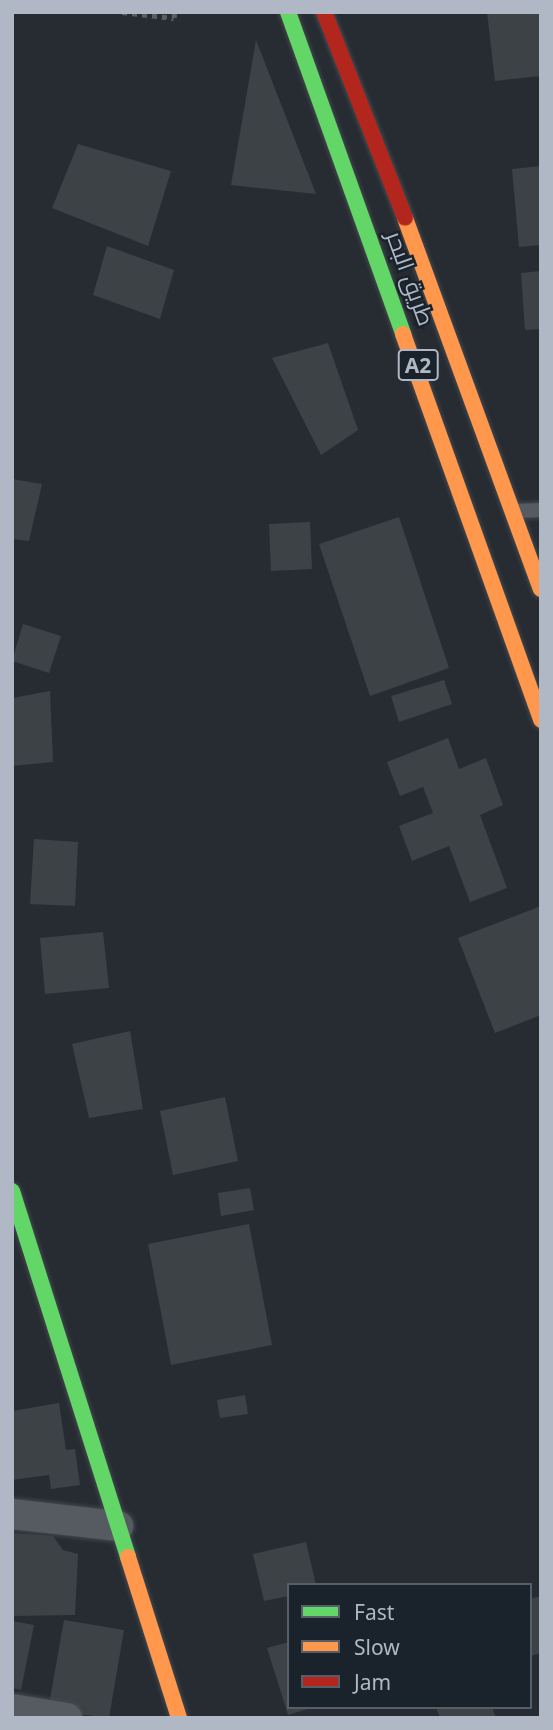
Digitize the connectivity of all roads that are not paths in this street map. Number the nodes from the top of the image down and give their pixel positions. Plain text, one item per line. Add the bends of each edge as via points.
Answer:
1 (288, 12) edge
2 (324, 12) edge
3 (541, 510) edge
4 (512, 511) junction
5 (541, 589) edge
6 (541, 720) edge
7 (12, 1191) edge
8 (12, 1514) edge
9 (118, 1526) junction
10 (12, 1709) edge
11 (67, 1718) edge
12 (179, 1718) edge

1 - 6 main road, طريق البحر / A2
2 - 4 main road, طريق البحر / A2
3 - 4 lane
4 - 5 main road, طريق البحر / A2
7 - 9 main road
8 - 9 street
9 - 12 main road
10 - 11 street

